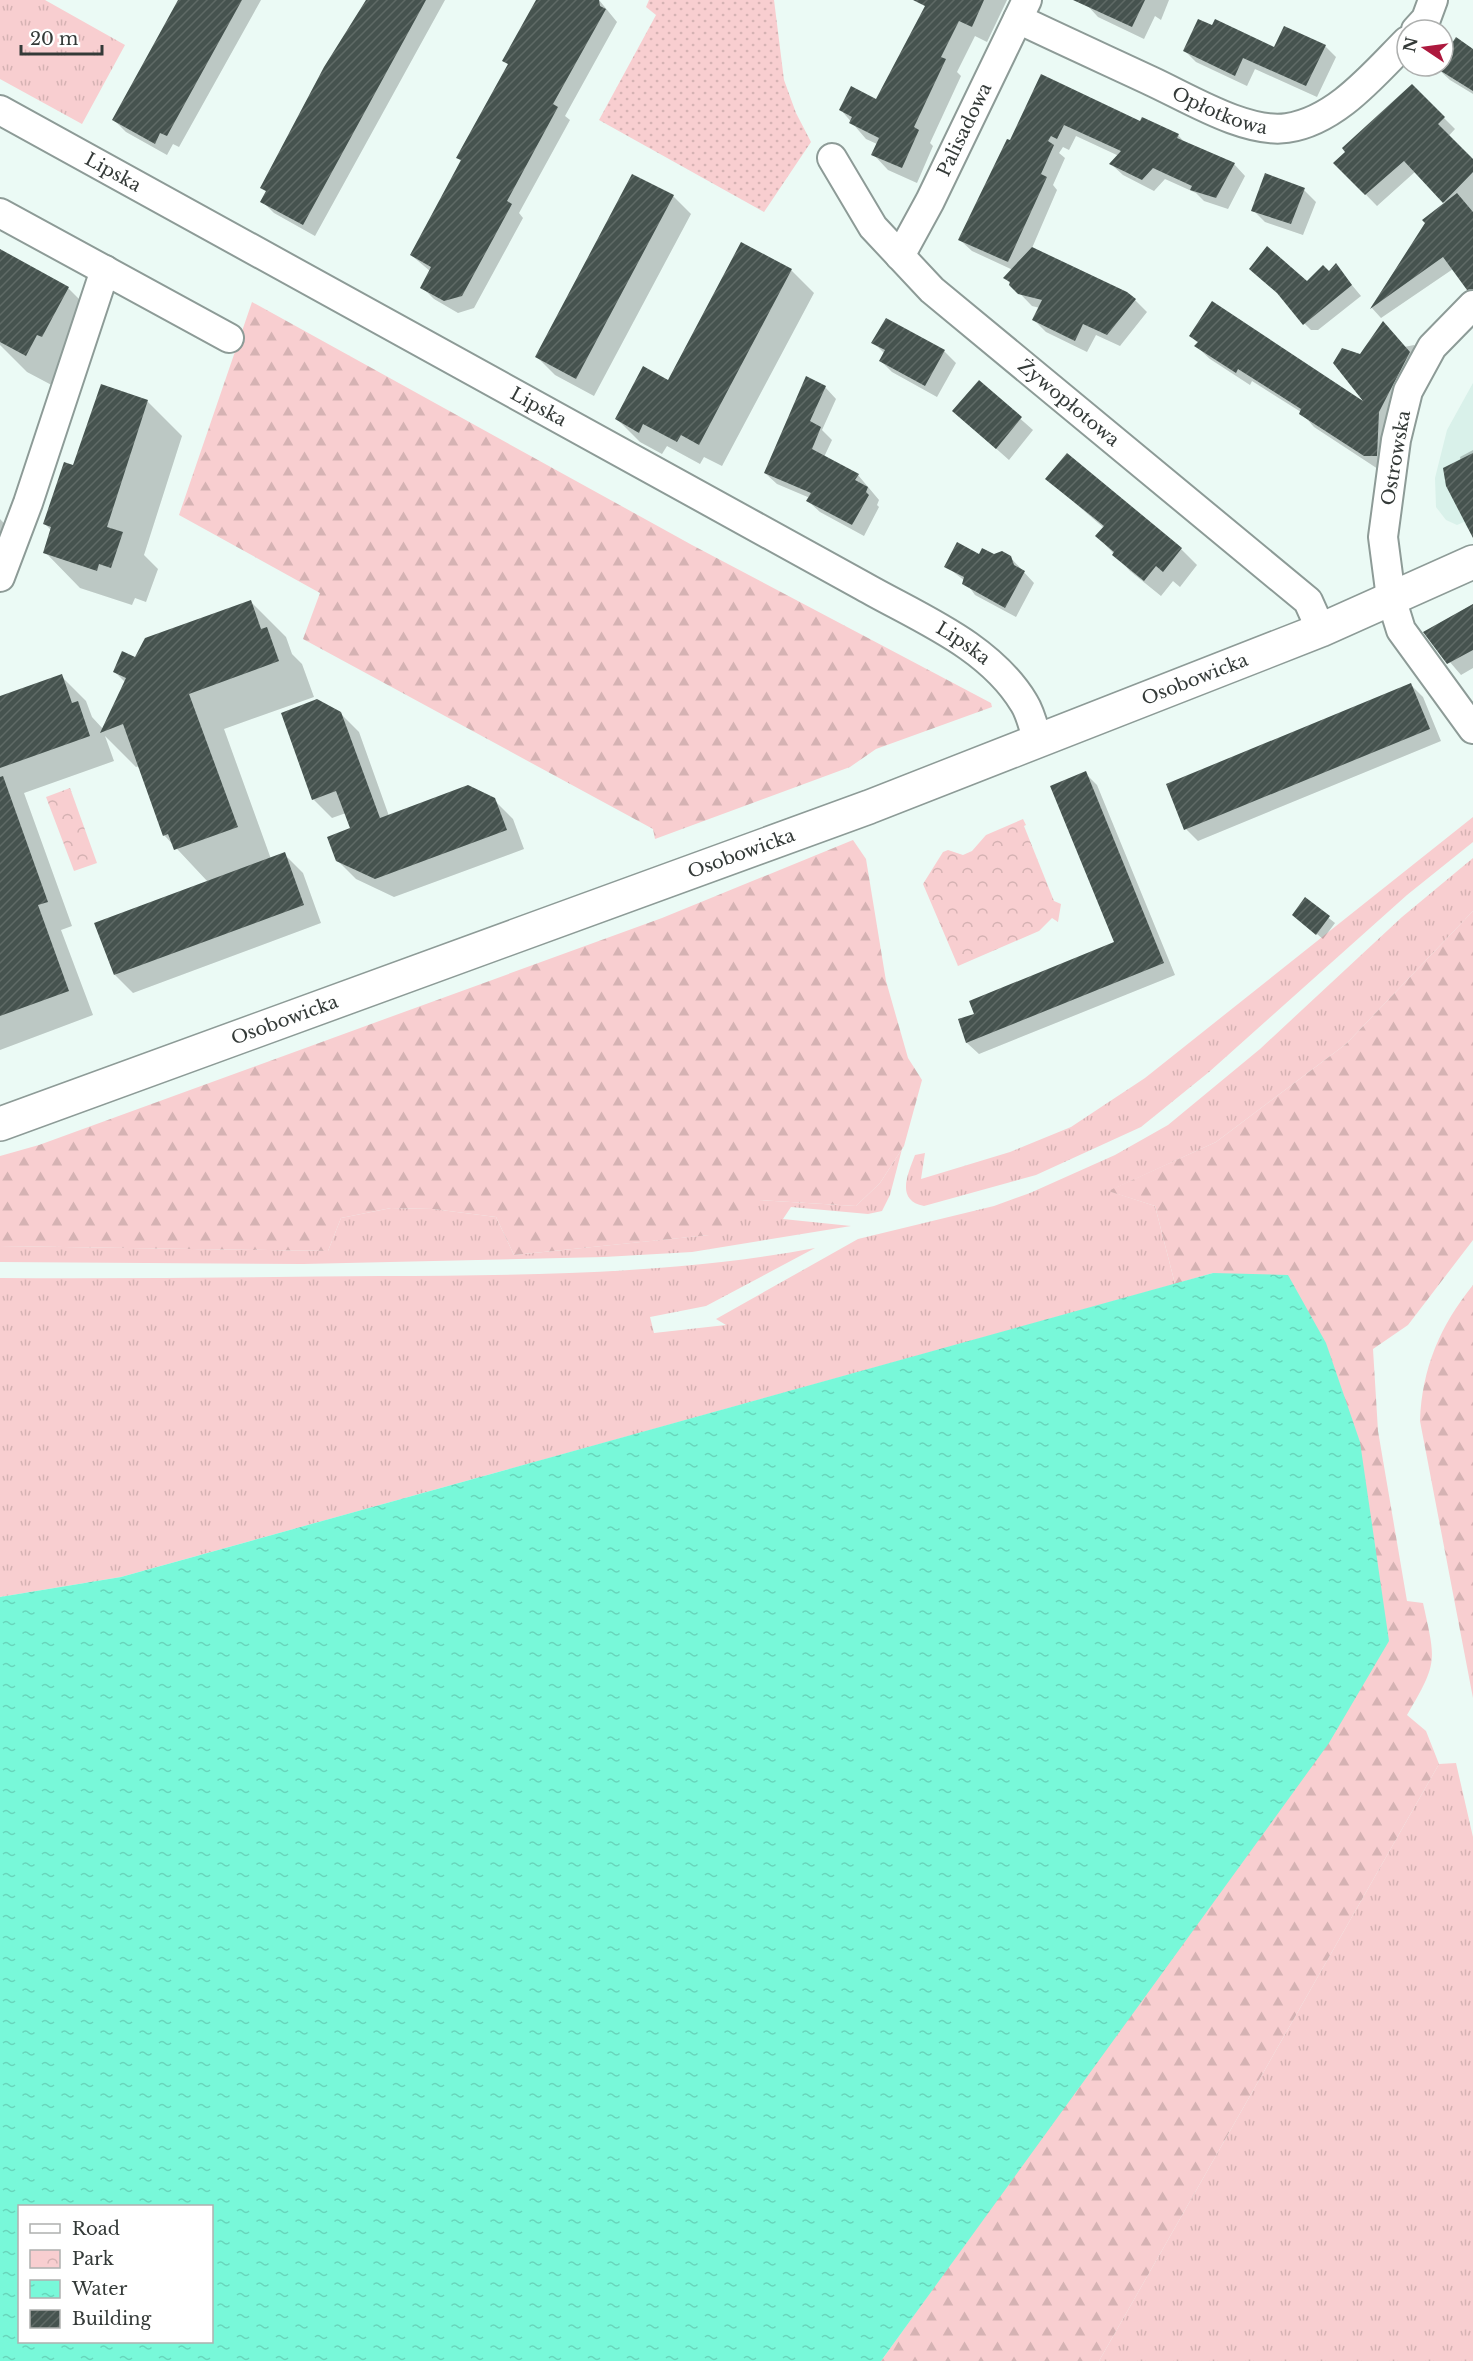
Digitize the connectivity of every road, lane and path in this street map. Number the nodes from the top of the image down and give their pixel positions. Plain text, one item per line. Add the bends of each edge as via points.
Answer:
1 (1433, 0) edge
2 (1022, 10) edge
3 (1425, 18) edge
4 (1395, 52) edge
5 (0, 110) edge
6 (832, 158) dead end
7 (0, 213) edge
8 (900, 256) junction
9 (105, 270) junction
10 (1473, 305) edge
11 (229, 338) dead end
12 (1473, 562) edge
13 (0, 577) edge
14 (1391, 597) junction
15 (1321, 630) junction
16 (1473, 729) edge
17 (1038, 742) junction
18 (0, 1124) edge

1 - 3 street
2 - 4 street, Opłotkowa via 1232,118 1274,128 1287,128 1322,116
2 - 8 street, Palisadowa
5 - 17 street, Lipska via 981,654 1003,674 1025,704
6 - 8 street, Żywopłotowa via 873,227
7 - 9 street
8 - 15 street, Żywopłotowa via 932,290 1308,601
9 - 11 street
9 - 13 street
10 - 14 street, Ostrowska via 1432,347 1408,391 1383,537
12 - 14 street, Osobowicka
14 - 15 street, Osobowicka
14 - 16 street, Ostrowska via 1404,636
15 - 17 street, Osobowicka
17 - 18 street, Osobowicka

